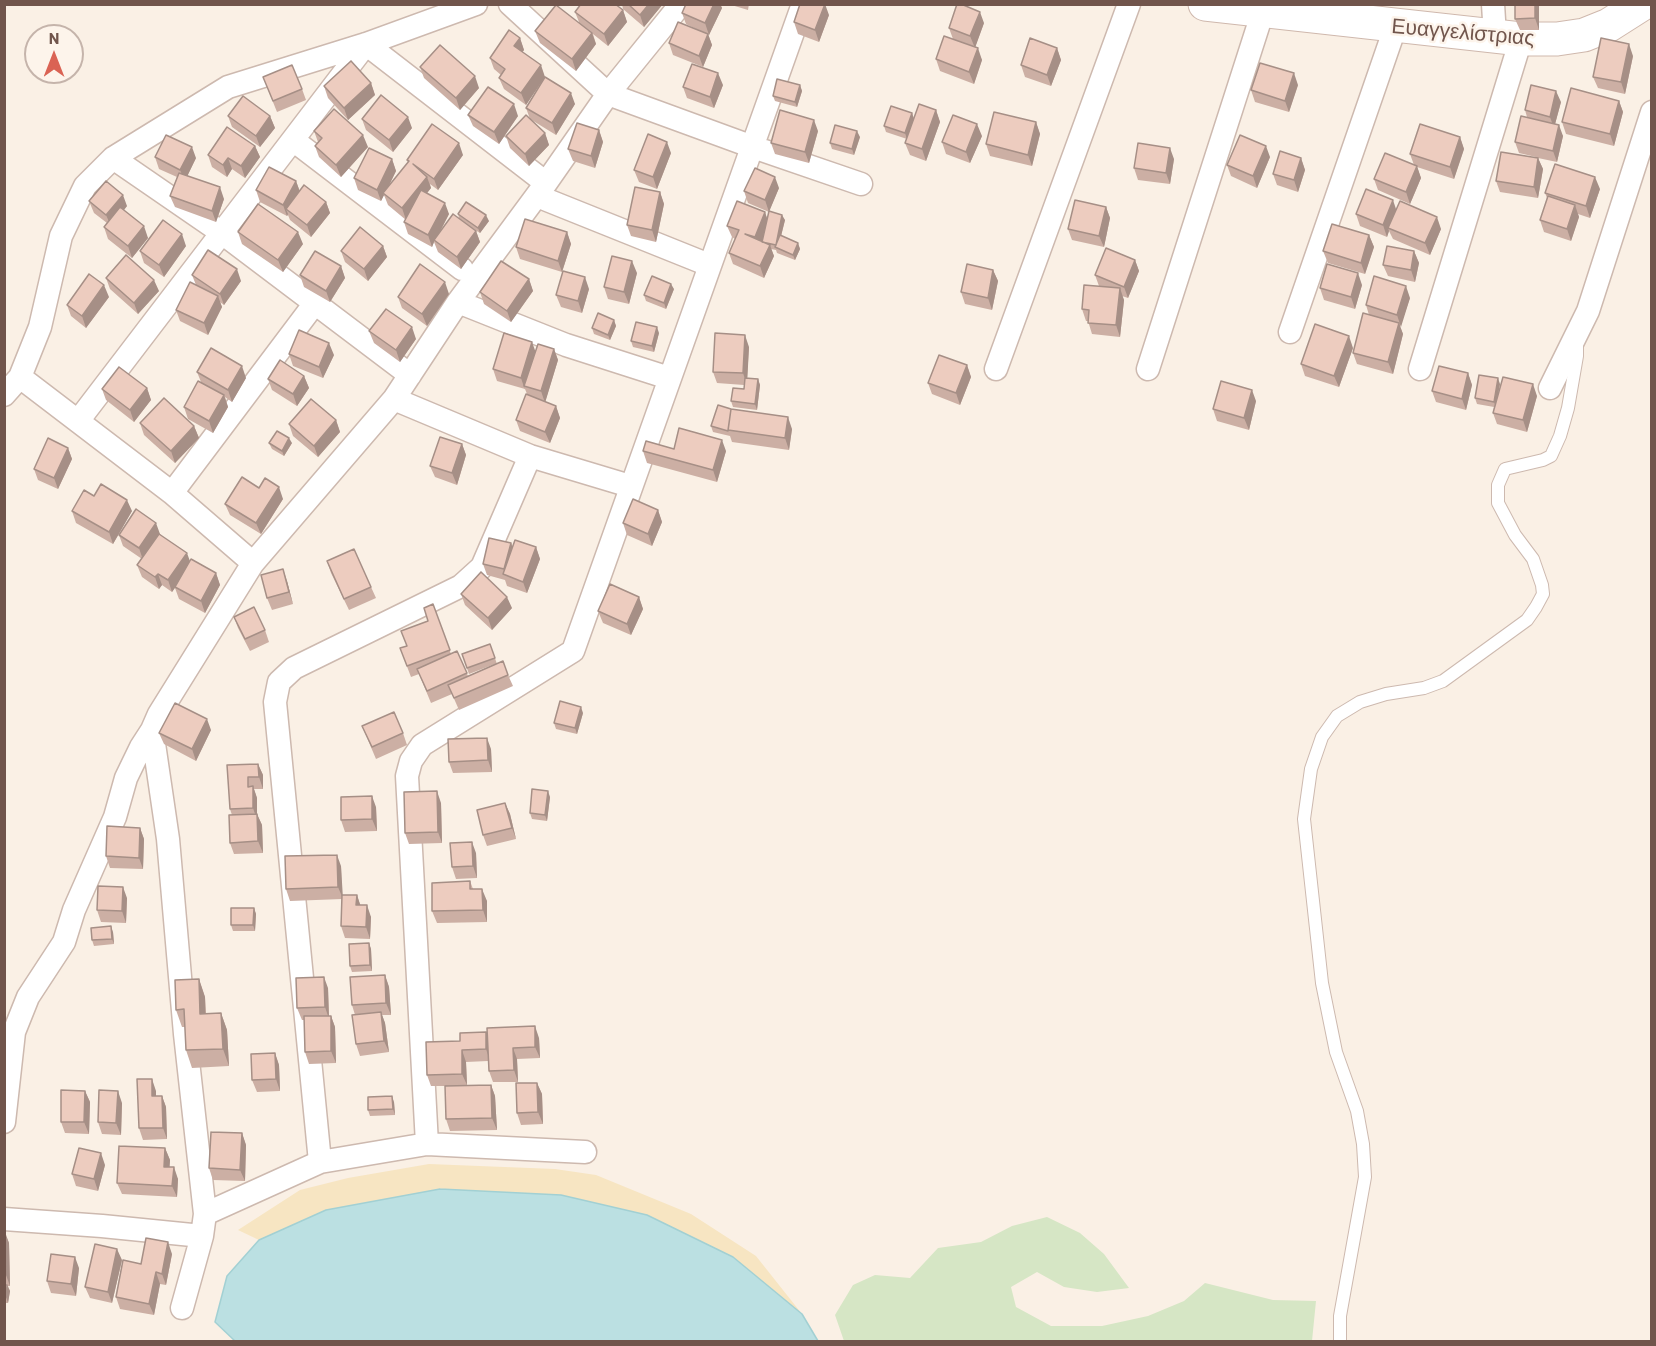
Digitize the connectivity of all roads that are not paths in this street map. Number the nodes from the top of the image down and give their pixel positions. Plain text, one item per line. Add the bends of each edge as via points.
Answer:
1 (476, 4) edge
2 (510, 4) edge
3 (681, 4) edge
4 (803, 4) edge
5 (1129, 4) edge
6 (1642, 4) edge
7 (1233, 7) edge
8 (1360, 13) edge
9 (1396, 26) junction
10 (1503, 26) edge
11 (366, 44) junction
12 (608, 94) junction
13 (1652, 112) edge
14 (293, 140) junction
15 (753, 147) junction
16 (113, 158) junction
17 (861, 184) dead end
18 (542, 190) junction
19 (222, 233) junction
20 (709, 265) junction
21 (475, 279) junction
22 (458, 302) junction
23 (315, 303) junction
24 (1290, 332) dead end
25 (1576, 336) junction
26 (996, 369) dead end
27 (1148, 369) dead end
28 (1420, 369) dead end
29 (410, 375) junction
30 (20, 376) junction
31 (669, 378) junction
32 (1550, 388) dead end
33 (4, 395) edge
34 (394, 399) junction
35 (78, 421) junction
36 (530, 456) junction
37 (630, 486) junction
38 (172, 493) junction
39 (253, 563) junction
40 (152, 730) junction
41 (4, 1122) edge
42 (428, 1144) junction
43 (585, 1152) dead end
44 (320, 1162) junction
45 (206, 1214) junction
46 (4, 1219) edge
47 (202, 1236) junction
48 (182, 1308) dead end
49 (1340, 1341) edge

1 - 11 street
2 - 12 street
3 - 12 street
4 - 15 street
5 - 26 street
6 - 10 street, Ευαγγελίστριας via 1609,26 1584,35 1557,39
7 - 8 street, Ευαγγελίστριας
7 - 27 street
8 - 9 street, Ευαγγελίστριας
9 - 10 street, Ευαγγελίστριας
9 - 24 street
10 - 28 street
11 - 14 street
11 - 16 street via 228,87
11 - 18 street
12 - 15 street
12 - 18 street
13 - 25 street via 1588,311
14 - 19 street
14 - 21 street
15 - 17 street
15 - 20 street
16 - 19 street
16 - 30 street via 85,186 61,236 40,327
18 - 20 street
18 - 21 street
19 - 23 street
19 - 35 street
20 - 31 street
21 - 22 street
22 - 29 street
22 - 31 street via 566,345
23 - 29 street
23 - 38 street
25 - 32 street
25 - 49 lane via 1577,356 1568,408 1551,456 1505,469 1498,485 1498,503 1533,559 1542,585 1543,594 1536,607 1527,620 1443,681 1360,702 1337,717 1322,737 1311,769 1304,819 1322,982 1336,1052 1357,1111 1365,1177 1340,1317
29 - 34 street
30 - 33 street
30 - 35 street
31 - 37 street
34 - 36 street
34 - 39 street
35 - 38 street
36 - 37 street
36 - 44 street via 482,567 461,586 294,668 279,682 275,702
37 - 42 street via 573,651 423,745 411,761 408,776
38 - 39 street
39 - 40 street
40 - 41 street via 126,778 115,817 64,942 28,997 14,1032
40 - 45 street via 168,839
42 - 43 street
42 - 44 street
44 - 45 street
45 - 47 street
46 - 47 street
47 - 48 street

